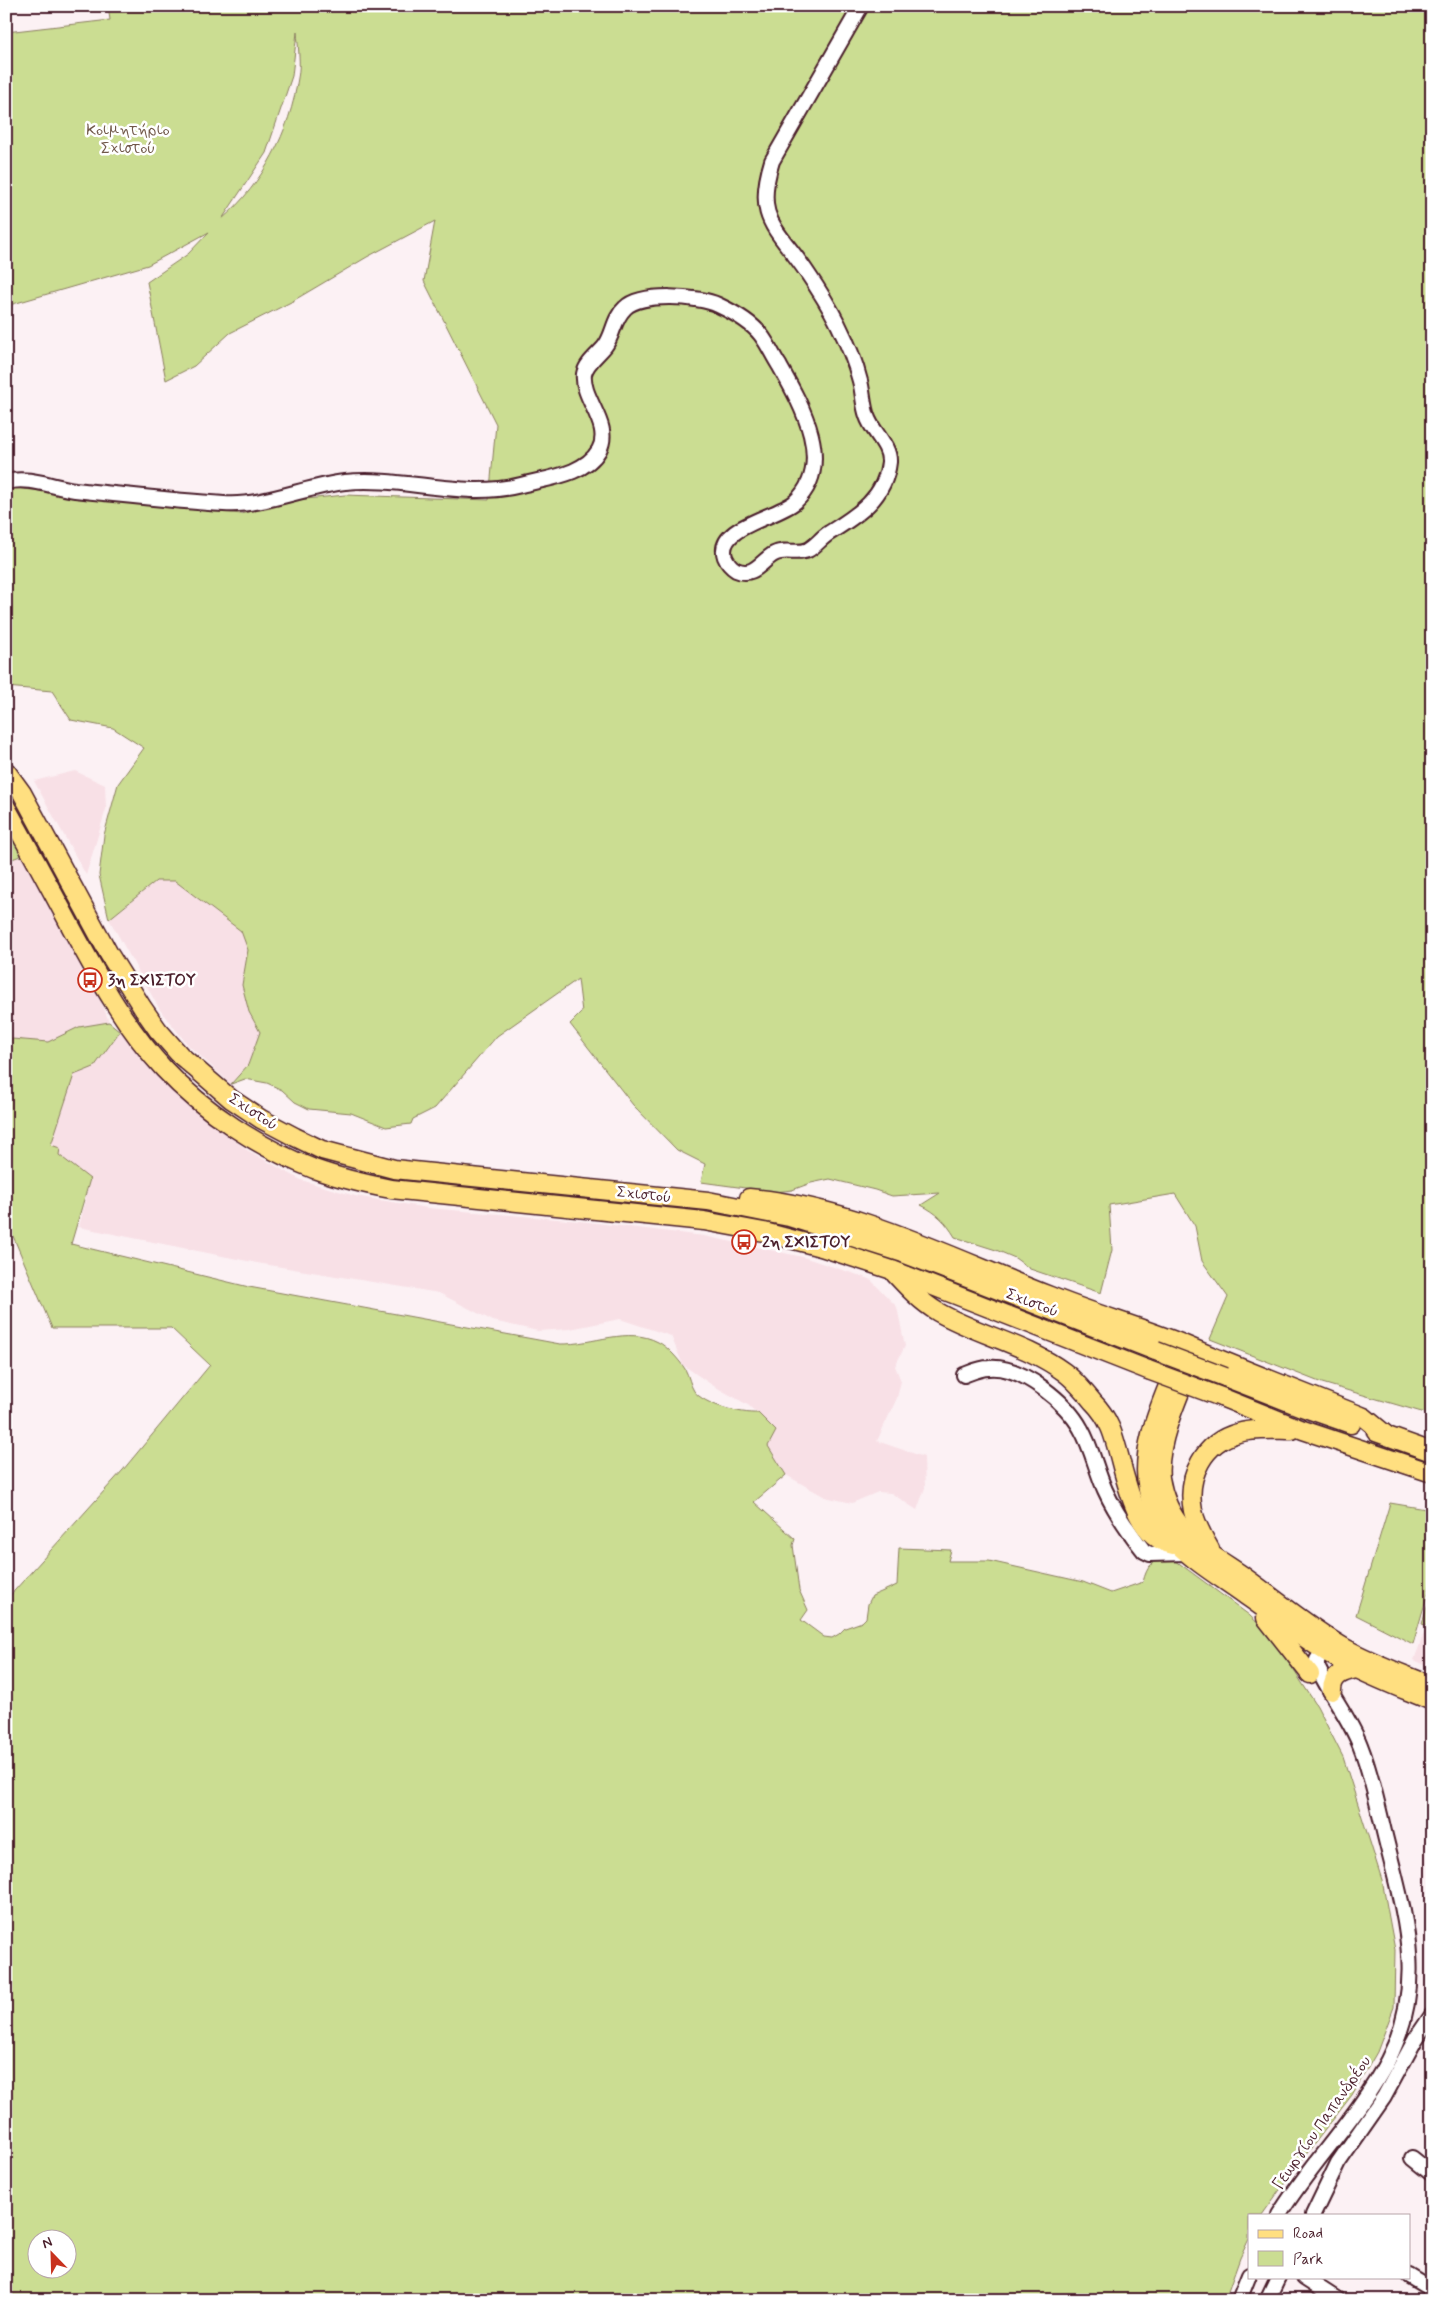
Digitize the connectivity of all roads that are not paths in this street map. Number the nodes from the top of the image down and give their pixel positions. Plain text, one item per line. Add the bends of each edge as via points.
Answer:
1 (861, 6) edge
2 (6, 482) edge
3 (6, 771) edge
4 (6, 808) edge
5 (708, 1201) junction
6 (892, 1270) junction
7 (1191, 1348) junction
8 (964, 1375) dead end
9 (1302, 1430) junction
10 (1386, 1435) junction
11 (1432, 1452) edge
12 (1432, 1473) edge
13 (1182, 1550) junction
14 (1213, 1554) junction
15 (1248, 1596) junction
16 (1307, 1640) junction
17 (1323, 1651) junction
18 (1356, 1669) junction
19 (1310, 1674) junction
20 (1432, 1686) edge
21 (1335, 1698) junction
22 (1432, 1701) edge
23 (1432, 2015) edge
24 (1427, 2031) edge
25 (1412, 2158) dead end
26 (1432, 2174) edge
27 (1281, 2214) edge
28 (1313, 2214) edge
29 (1410, 2277) edge
30 (1248, 2278) edge
31 (1278, 2278) edge
32 (1304, 2278) edge
33 (1432, 2290) edge
34 (1239, 2300) edge
35 (1267, 2300) edge
36 (1338, 2300) edge

1 - 2 street via 772,161 765,189 771,224 807,272 837,322 855,362 866,415 889,454 888,469 871,503 810,549 775,553 750,572 736,570 726,559 724,544 733,532 796,501 812,475 814,448 798,398 760,333 724,308 696,297 633,302 619,314 610,339 586,367 584,374 600,424 600,449 580,468 559,475 509,488 483,489 375,481 344,482 235,505 69,489 24,479
3 - 5 main road, Σχιστού via 22,793 109,954 142,1007 180,1055 231,1099 261,1119 322,1150 394,1169
4 - 6 main road, Σχιστού via 90,963 142,1043 165,1070 220,1116 286,1156 352,1181 391,1189 743,1227
5 - 7 main road via 765,1199 835,1214
5 - 10 main road, Σχιστού, bridge via 789,1217 871,1242 1302,1407
6 - 9 main road, Σχιστού, bridge
6 - 13 main road via 923,1302 938,1312 1039,1356 1082,1389 1110,1426 1133,1501 1143,1522 1159,1541
7 - 10 main road via 1364,1417
7 - 13 main road via 1152,1430 1146,1456 1148,1491 1155,1514
7 - 14 main road via 1160,1459 1160,1479 1178,1522 1188,1535
8 - 13 street via 990,1367 1010,1371 1054,1397 1072,1413 1105,1490 1144,1551 1150,1554
9 - 12 main road, Σχιστού
9 - 14 main road via 1238,1433 1215,1444 1200,1461 1191,1486 1191,1498 1197,1523
10 - 11 main road, Σχιστού
13 - 15 main road
14 - 20 main road via 1346,1648
15 - 16 main road
15 - 19 main road
16 - 17 main road
16 - 19 street, Γεωργίου Παπανδρέου via 1301,1653
17 - 18 main road
17 - 21 street, Γεωργίου Παπανδρέου via 1317,1666
18 - 21 main road via 1334,1679
18 - 22 main road
19 - 21 street, Γεωργίου Παπανδρέου
21 - 27 street, Γεωργίου Παπανδρέου via 1361,1746 1407,1930 1410,1991 1388,2059 1361,2103 1314,2162
23 - 24 street
24 - 28 street via 1338,2163
25 - 26 street
29 - 33 street
30 - 34 street
31 - 35 street
32 - 36 street

